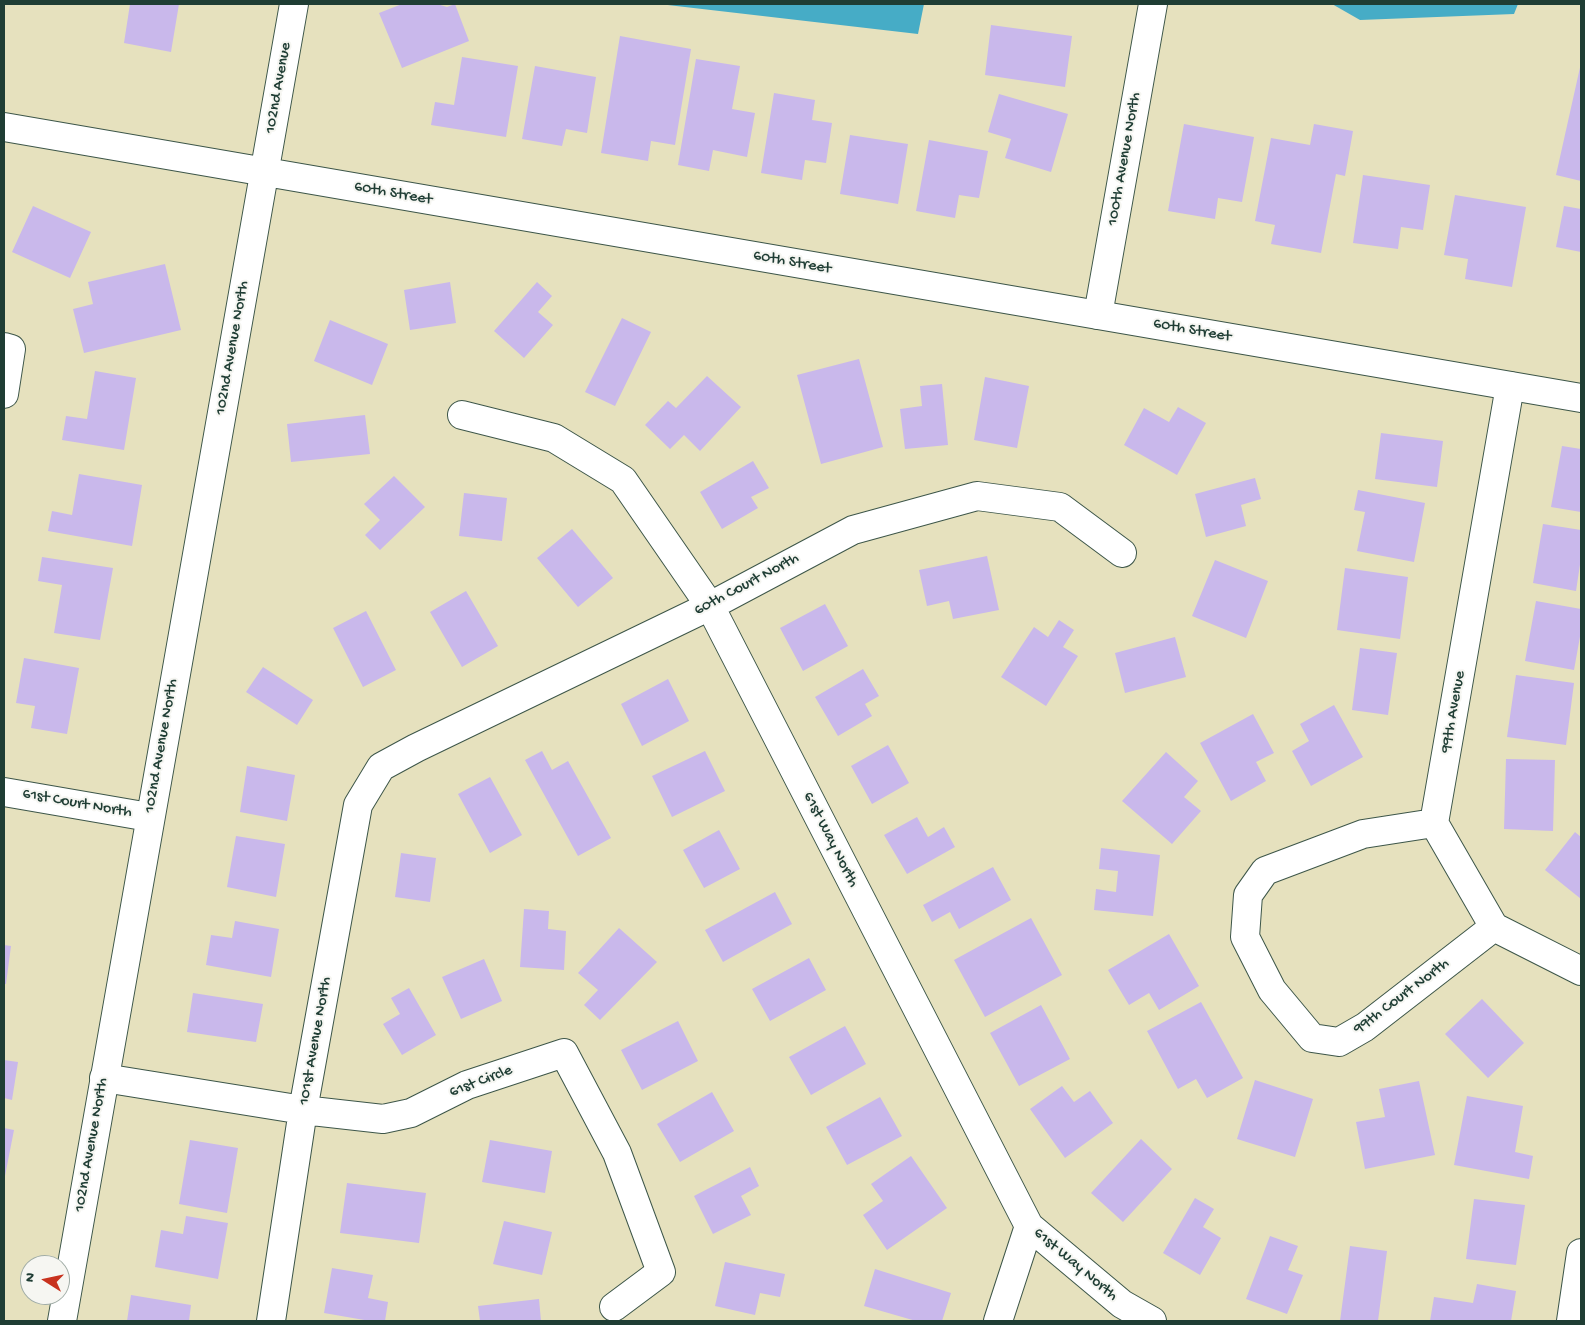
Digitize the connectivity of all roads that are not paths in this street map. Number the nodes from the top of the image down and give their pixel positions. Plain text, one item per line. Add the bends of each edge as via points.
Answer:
1 (294, 4) edge
2 (1153, 4) edge
3 (4, 126) edge
4 (265, 172) junction
5 (1098, 315) junction
6 (4, 347) edge
7 (1510, 386) junction
8 (4, 394) edge
9 (1581, 398) edge
10 (462, 415) dead end
11 (1122, 553) dead end
12 (710, 606) junction
13 (381, 767) joint
14 (4, 792) edge
15 (149, 817) junction
16 (1434, 823) junction
17 (1494, 927) junction
18 (1581, 971) edge
19 (104, 1078) junction
20 (303, 1110) junction
21 (1029, 1226) junction
22 (1581, 1253) edge
23 (614, 1308) dead end
24 (62, 1321) edge
25 (271, 1321) edge
26 (998, 1321) edge
27 (1152, 1321) edge
28 (1571, 1321) edge

1 - 4 street, 102nd Avenue
2 - 5 street, 100th Avenue North
3 - 4 street, 60th Street
4 - 5 street, 60th Street
4 - 15 street, 102nd Avenue North
5 - 7 street, 60th Street
6 - 8 street via 11,349
7 - 9 street, 60th Street
7 - 16 street, 99th Avenue
10 - 12 street, 61st Way North via 554,438 622,480
11 - 12 street, 60th Court North via 1060,508 976,496 853,530
12 - 13 street, 60th Court North
12 - 21 street, 61st Way North
13 - 20 street, 101st Avenue North via 358,805
14 - 15 street, 61st Court North
15 - 19 street, 102nd Avenue North
16 - 17 street
16 - 17 street, 99th Court North via 1363,834 1265,871 1248,895 1246,937 1272,990 1312,1038 1338,1042 1365,1028
17 - 18 street
19 - 20 street, 61st Circle
19 - 24 street, 102nd Avenue North
20 - 23 street, 61st Circle via 383,1119 411,1113 467,1085 564,1053 617,1153 661,1272
20 - 25 street, 101st Avenue North
21 - 26 street
21 - 27 street, 61st Way North via 1122,1304
22 - 28 street

